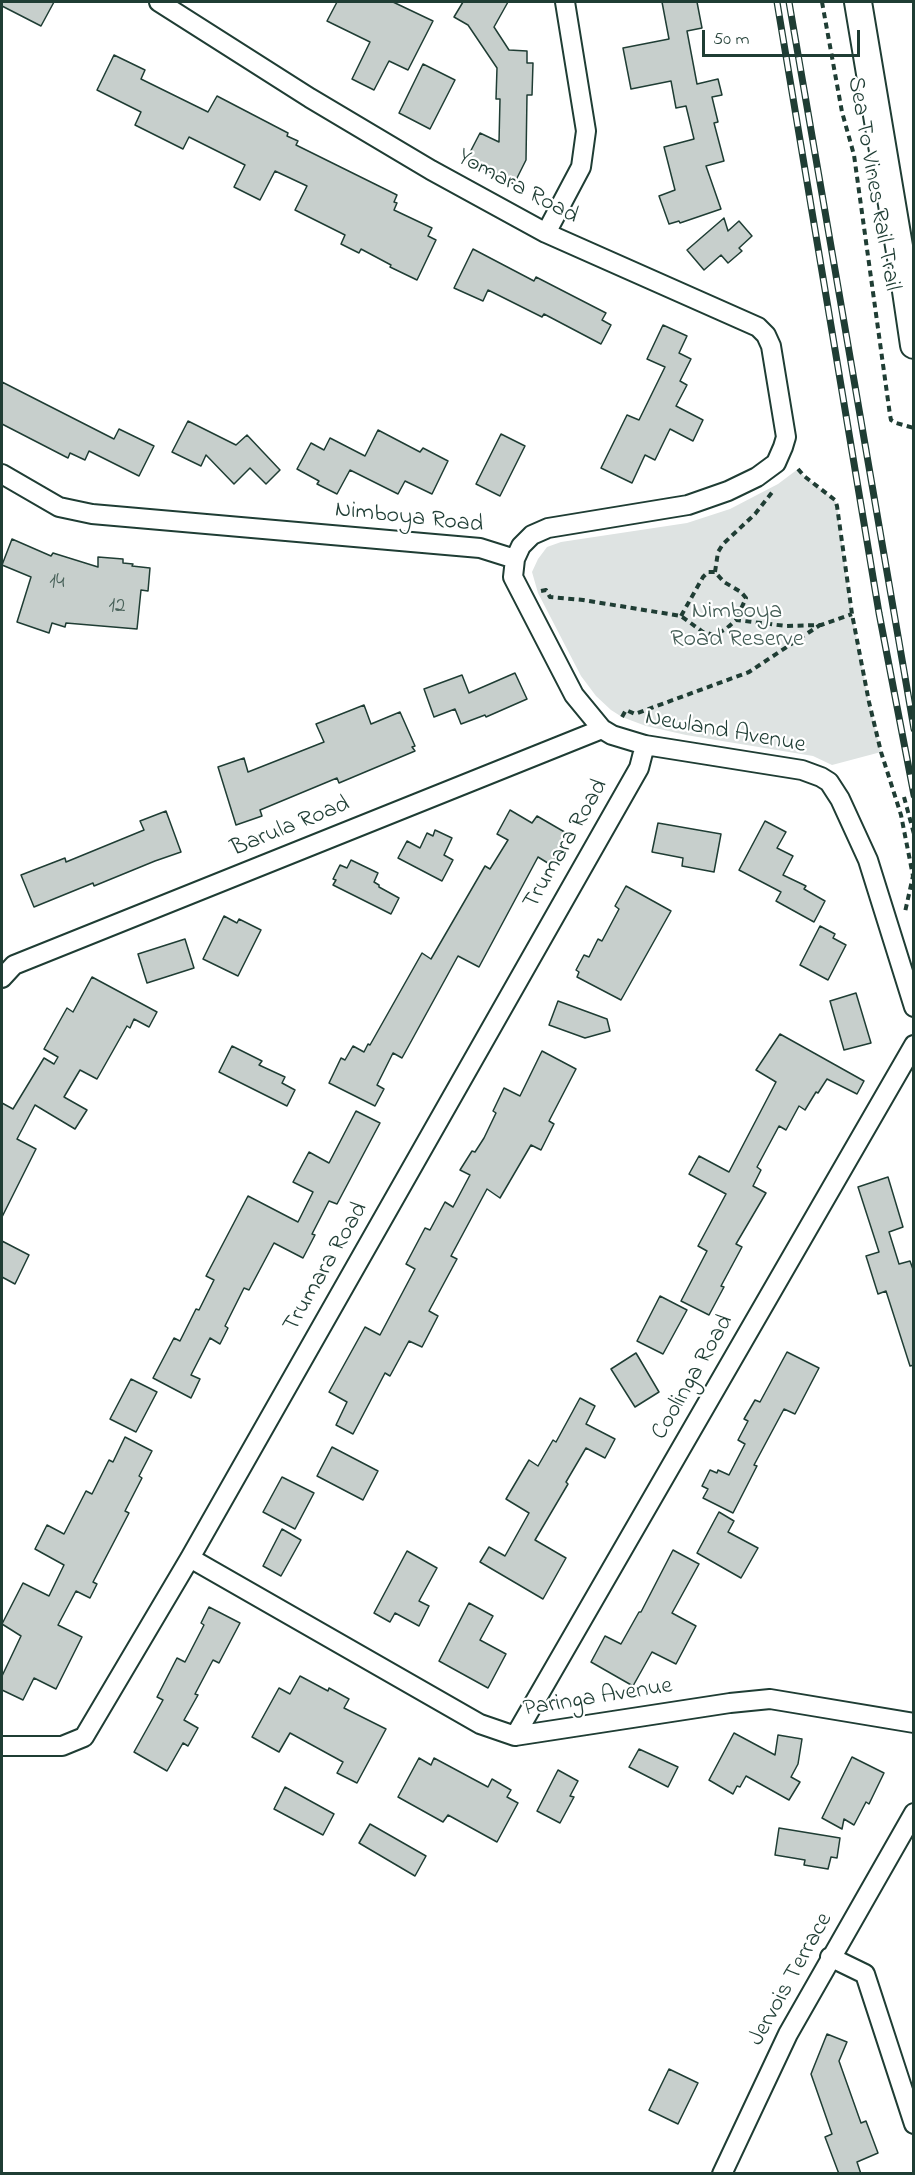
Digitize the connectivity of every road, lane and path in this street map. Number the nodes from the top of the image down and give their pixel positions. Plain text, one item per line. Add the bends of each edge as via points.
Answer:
1 (159, 2) edge
2 (565, 2) edge
3 (822, 2) edge
4 (858, 2) edge
5 (546, 233) junction
6 (914, 345) edge
7 (914, 428) edge
8 (798, 469) dead end
9 (2, 474) edge
10 (778, 484) dead end
11 (515, 559) junction
12 (715, 572) junction
13 (538, 592) dead end
14 (852, 614) junction
15 (681, 616) junction
16 (736, 620) junction
17 (821, 625) junction
18 (622, 717) dead end
19 (602, 729) junction
20 (645, 745) junction
21 (904, 796) dead end
22 (908, 813) junction
23 (901, 815) junction
24 (914, 834) edge
25 (913, 876) edge
26 (904, 915) dead end
27 (2, 978) edge
28 (914, 1007) edge
29 (914, 1045) edge
30 (189, 1558) junction
31 (914, 1723) edge
32 (515, 1736) junction
33 (2, 1746) edge
34 (914, 1813) edge
35 (830, 1958) junction
36 (914, 2124) edge
37 (722, 2174) edge

1 - 5 street, Yomara Road via 310,98
2 - 5 street via 586,131 581,167
3 - 7 path, Sea To Vines Rail Trail via 854,155 891,420
4 - 6 street
5 - 11 street, Yomara Road via 758,327 771,346 786,437 776,463 728,491 688,505 548,528 532,535
8 - 14 path via 836,500
9 - 11 street, Nimboya Road via 59,507 92,514 480,548
10 - 12 path via 755,514 723,544
11 - 19 street, Newland Avenue via 513,577 523,599 574,695
12 - 15 path via 703,577
12 - 16 path via 747,598
13 - 15 path via 546,590 550,597
14 - 17 path
14 - 23 path via 881,752
15 - 16 path via 714,635
16 - 17 path via 786,626
17 - 18 path via 749,672 635,714 626,710
19 - 20 street, Newland Avenue
19 - 27 street, Barula Road via 14,965
20 - 28 street, Newland Avenue via 802,770 829,782 868,860
20 - 30 street, Trumara Road via 639,768
21 - 22 path
22 - 23 path
22 - 24 path
23 - 25 path
25 - 26 path
29 - 32 street, Coolinga Road
30 - 32 street, Paringa Avenue via 480,1724
30 - 33 street, Trumara Road via 84,1737 62,1746
31 - 32 street, Paringa Avenue via 770,1699
34 - 35 street, Jervois Terrace
35 - 36 street via 865,1974
35 - 37 street, Jervois Terrace via 788,2034

